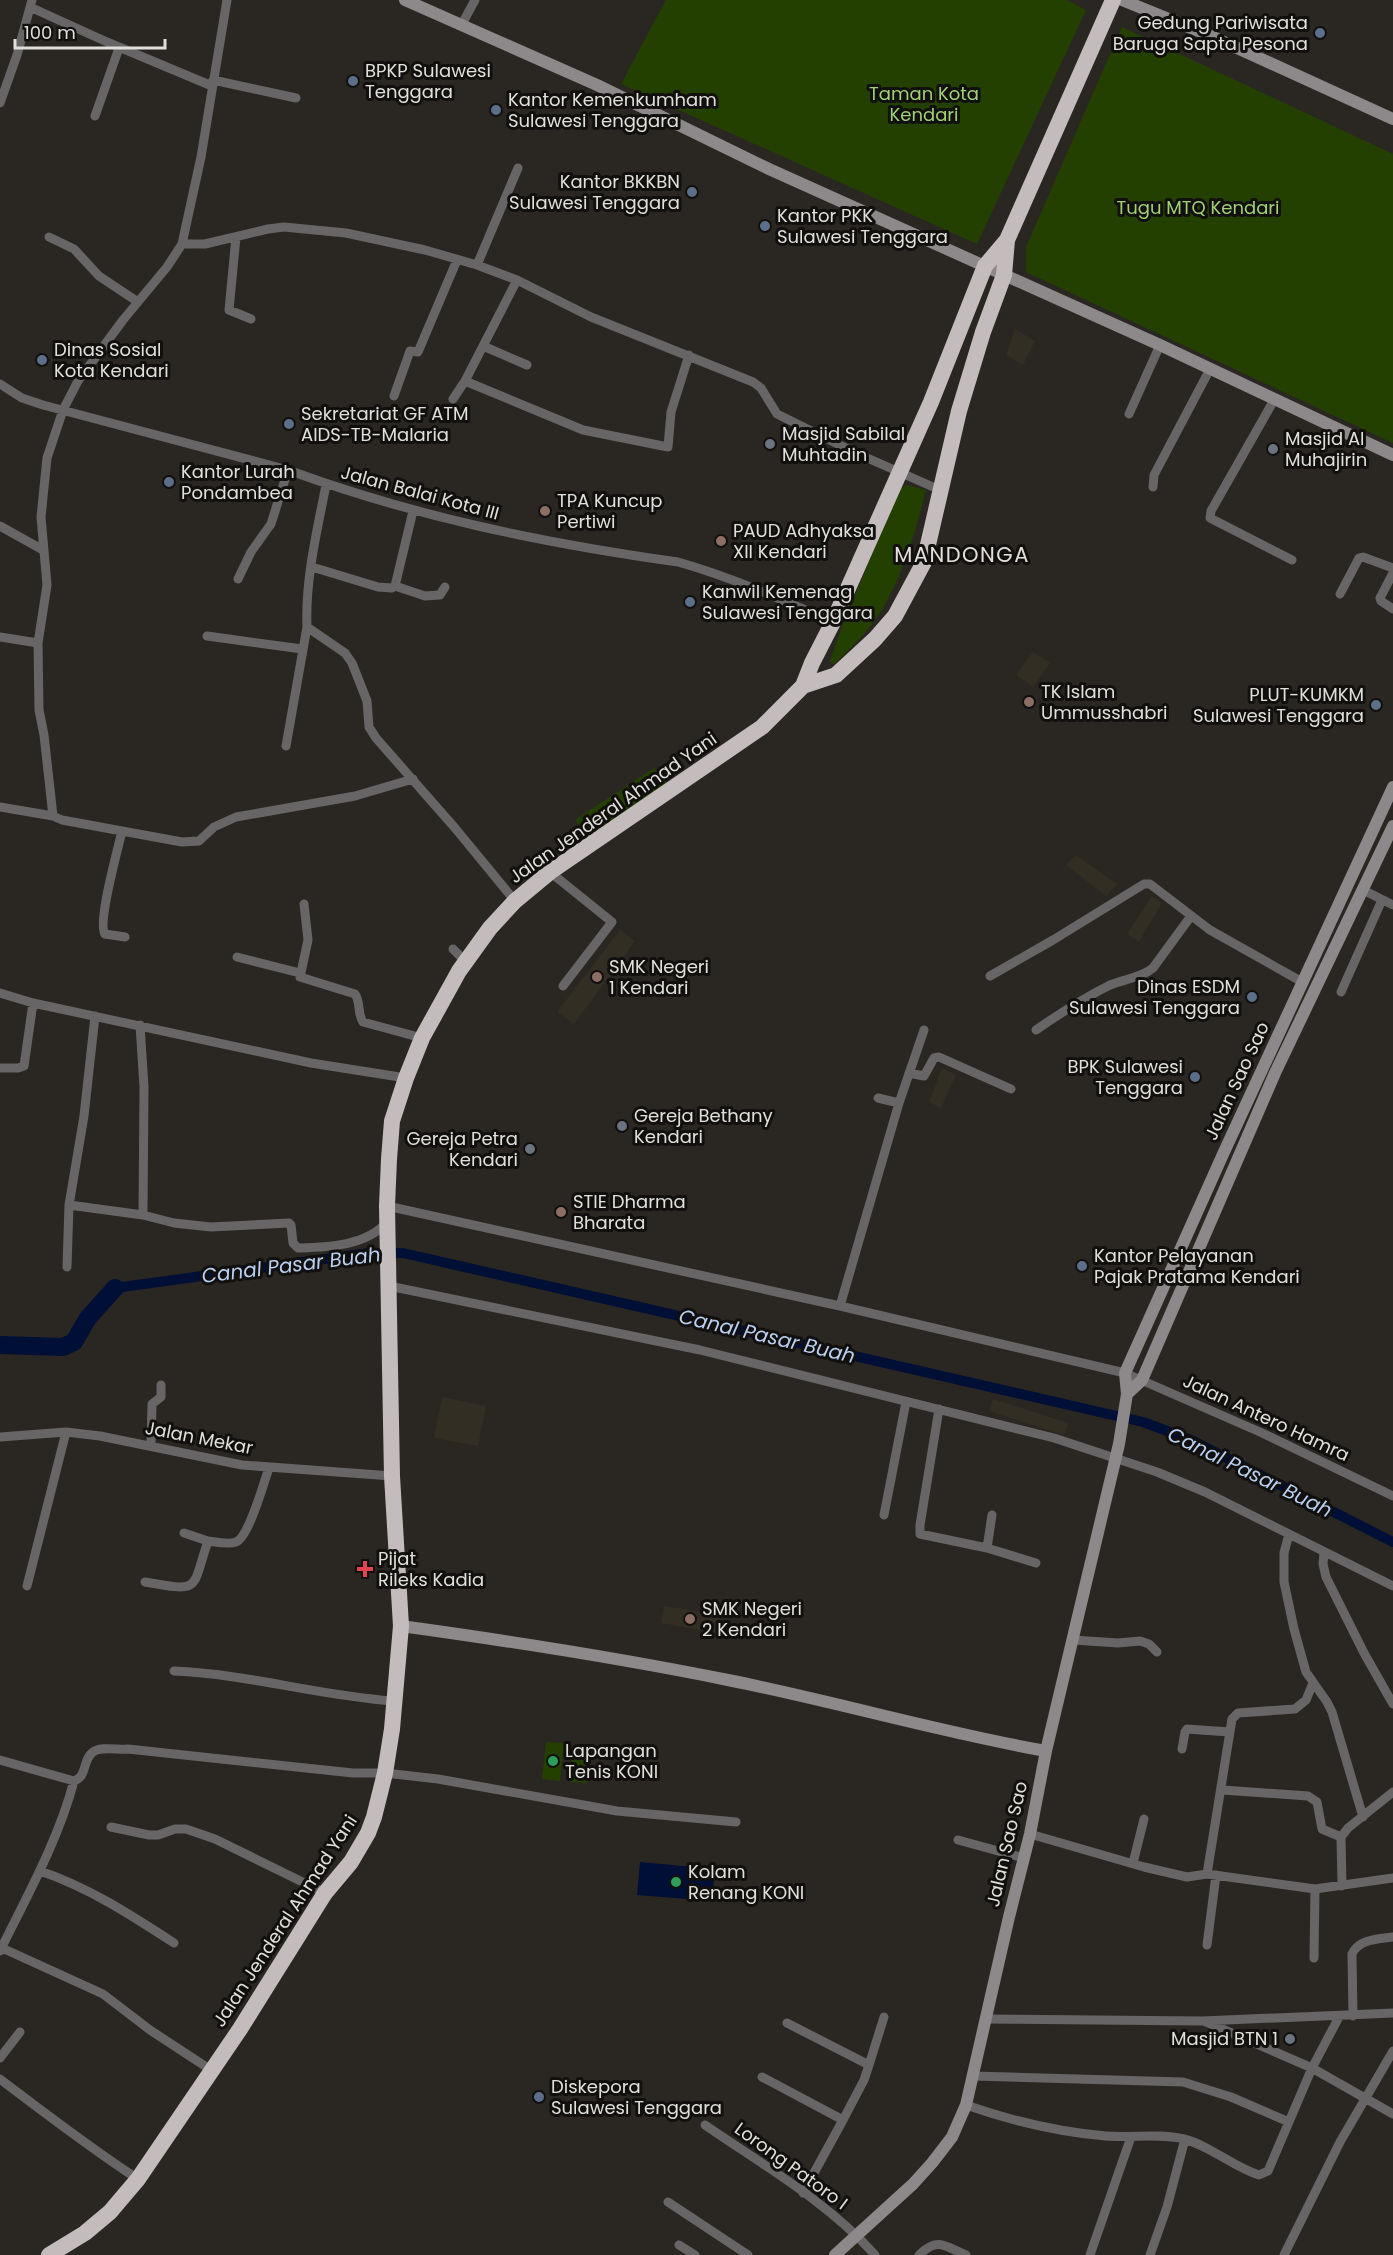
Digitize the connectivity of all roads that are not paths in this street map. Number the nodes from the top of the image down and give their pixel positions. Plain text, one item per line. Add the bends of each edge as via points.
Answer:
1 (227, 0) edge
2 (405, 0) edge
3 (475, 0) edge
4 (1113, 0) edge
5 (1122, 0) edge
6 (31, 3) edge
7 (462, 24) junction
8 (119, 48) junction
9 (213, 83) junction
10 (296, 98) dead end
11 (0, 103) edge
12 (95, 116) dead end
13 (1393, 119) edge
14 (518, 168) dead end
15 (49, 237) dead end
16 (236, 237) junction
17 (1007, 240) junction
18 (182, 244) junction
19 (457, 260) junction
20 (477, 265) junction
21 (985, 266) junction
22 (1004, 275) junction
23 (517, 280) junction
24 (138, 302) junction
25 (251, 319) dead end
26 (1160, 345) junction
27 (483, 346) junction
28 (689, 355) junction
29 (527, 365) dead end
30 (1210, 369) junction
31 (465, 381) junction
32 (0, 384) edge
33 (394, 396) dead end
34 (453, 399) dead end
35 (1274, 400) junction
36 (63, 410) junction
37 (1129, 414) dead end
38 (1393, 455) edge
39 (288, 470) junction
40 (900, 471) junction
41 (326, 485) junction
42 (1154, 487) dead end
43 (940, 490) junction
44 (412, 511) junction
45 (0, 526) edge
46 (43, 550) junction
47 (1292, 560) dead end
48 (312, 567) junction
49 (1393, 568) edge
50 (1393, 573) edge
51 (238, 579) dead end
52 (395, 586) junction
53 (445, 587) dead end
54 (1340, 594) dead end
55 (1393, 609) edge
56 (833, 622) junction
57 (307, 627) junction
58 (207, 636) dead end
59 (0, 638) edge
60 (38, 643) junction
61 (302, 649) junction
62 (816, 656) junction
63 (836, 675) junction
64 (803, 686) junction
65 (286, 746) dead end
66 (413, 779) junction
67 (1393, 787) edge
68 (0, 807) edge
69 (53, 816) junction
70 (1393, 826) edge
71 (122, 831) junction
72 (550, 872) junction
73 (1363, 890) junction
74 (1382, 900) junction
75 (515, 901) junction
76 (304, 904) dead end
77 (1393, 905) edge
78 (1191, 916) junction
79 (125, 937) dead end
80 (453, 949) dead end
81 (237, 957) dead end
82 (465, 961) junction
83 (300, 973) junction
84 (990, 976) dead end
85 (1304, 983) junction
86 (563, 986) dead end
87 (1341, 992) dead end
88 (0, 993) edge
89 (33, 1003) junction
90 (95, 1016) junction
91 (140, 1025) junction
92 (924, 1030) dead end
93 (1036, 1030) dead end
94 (422, 1038) junction
95 (0, 1068) edge
96 (909, 1073) junction
97 (406, 1078) junction
98 (1011, 1089) dead end
99 (878, 1098) dead end
100 (899, 1103) junction
101 (69, 1205) junction
102 (143, 1215) junction
103 (387, 1221) junction
104 (67, 1267) dead end
105 (389, 1279) junction
106 (840, 1306) junction
107 (1125, 1373) junction
108 (1142, 1380) junction
109 (161, 1384) dead end
110 (1127, 1394) junction
111 (906, 1402) junction
112 (939, 1409) junction
113 (66, 1432) junction
114 (0, 1437) edge
115 (151, 1446) junction
116 (1117, 1451) junction
117 (269, 1468) junction
118 (392, 1476) junction
119 (1393, 1496) edge
120 (884, 1515) dead end
121 (992, 1515) dead end
122 (184, 1533) dead end
123 (1289, 1534) junction
124 (208, 1541) junction
125 (987, 1548) junction
126 (1324, 1553) junction
127 (1036, 1563) dead end
128 (145, 1582) dead end
129 (27, 1586) dead end
130 (1393, 1586) edge
131 (400, 1626) junction
132 (1073, 1640) junction
133 (1157, 1652) dead end
134 (174, 1671) dead end
135 (1313, 1683) junction
136 (394, 1701) junction
137 (1393, 1704) edge
138 (1229, 1732) junction
139 (1182, 1749) dead end
140 (1047, 1751) junction
141 (0, 1760) edge
142 (385, 1773) junction
143 (74, 1781) junction
144 (1222, 1790) junction
145 (1393, 1792) edge
146 (1363, 1818) junction
147 (1144, 1819) dead end
148 (736, 1822) dead end
149 (111, 1827) dead end
150 (1030, 1834) junction
151 (1341, 1837) junction
152 (958, 1840) dead end
153 (1024, 1858) junction
154 (1133, 1863) junction
155 (40, 1871) junction
156 (1211, 1875) junction
157 (1393, 1878) edge
158 (1342, 1886) junction
159 (1315, 1889) junction
160 (326, 1893) junction
161 (1393, 1937) edge
162 (174, 1943) dead end
163 (1207, 1945) dead end
164 (1, 1950) edge
165 (1314, 1958) dead end
166 (1393, 2013) edge
167 (1353, 2016) junction
168 (884, 2017) dead end
169 (1339, 2017) junction
170 (985, 2019) junction
171 (1202, 2020) junction
172 (787, 2023) dead end
173 (20, 2032) dead end
174 (1393, 2051) edge
175 (0, 2058) edge
176 (869, 2066) junction
177 (1312, 2068) junction
178 (211, 2070) junction
179 (973, 2076) junction
180 (762, 2078) dead end
181 (0, 2079) edge
182 (1364, 2098) junction
183 (966, 2105) junction
184 (1393, 2114) edge
185 (843, 2120) junction
186 (1289, 2122) junction
187 (705, 2125) dead end
188 (1131, 2136) junction
189 (1185, 2139) junction
190 (138, 2179) junction
191 (803, 2193) junction
192 (668, 2202) dead end
193 (857, 2235) junction
194 (679, 2245) dead end
195 (49, 2255) edge
196 (695, 2255) edge
197 (748, 2255) edge
198 (835, 2255) edge
199 (875, 2255) edge
200 (919, 2255) edge
201 (966, 2255) edge
202 (1090, 2255) edge
203 (1150, 2255) edge
204 (1284, 2255) edge

1 - 9 street
2 - 7 street
3 - 7 street
4 - 17 highway
5 - 13 street
6 - 8 street
6 - 11 street
7 - 21 street
8 - 9 street
8 - 12 street
9 - 10 street
9 - 18 street
14 - 20 street
15 - 24 street via 74,249 99,276
16 - 18 street
16 - 19 street via 268,229 313,229 375,238
16 - 25 street via 229,309
17 - 21 highway
17 - 22 highway, Jalan Jenderal Ahmad Yani
18 - 24 street
19 - 20 street
19 - 33 street via 418,352 410,351
20 - 23 street
21 - 22 street
21 - 40 highway
22 - 26 street
22 - 43 highway, Jalan Jenderal Ahmad Yani via 959,411
23 - 27 street
23 - 28 street via 591,317
24 - 36 street via 78,381
26 - 30 street
26 - 37 street
27 - 29 street
27 - 31 street
28 - 31 street via 671,412 668,447 583,430
28 - 40 street via 753,382 777,414
30 - 35 street
30 - 42 street via 1154,475
31 - 34 street
32 - 36 street, Jalan Balai Kota III via 22,398
35 - 38 street
35 - 47 street via 1210,518
36 - 39 street, Jalan Balai Kota III
36 - 46 street via 45,470
39 - 41 street, Jalan Balai Kota III
39 - 51 street via 271,524
40 - 43 street
40 - 56 highway
41 - 44 street, Jalan Balai Kota III
41 - 48 street
43 - 63 highway, Jalan Jenderal Ahmad Yani via 924,562 895,616
44 - 52 street
44 - 56 street, Jalan Balai Kota III via 508,534 678,562 777,597
45 - 46 street
46 - 60 street via 47,585
48 - 52 street via 378,587
48 - 57 street
49 - 54 street via 1360,556
50 - 55 street via 1380,598
52 - 53 street via 429,597 440,595
56 - 62 highway
57 - 61 street
57 - 66 street via 345,652 367,701 371,730
58 - 61 street
59 - 60 street
60 - 69 street via 39,710
61 - 65 street
62 - 63 highway
62 - 64 highway
63 - 64 highway, Jalan Jenderal Ahmad Yani
64 - 72 highway, Jalan Jenderal Ahmad Yani via 762,727
66 - 71 street via 355,796 236,817 195,842
66 - 75 street
67 - 85 street, Jalan Sao Sao
68 - 69 street
69 - 71 street
70 - 73 street, Jalan Sao Sao
71 - 79 street via 102,929 105,934
72 - 75 highway, Jalan Jenderal Ahmad Yani
72 - 86 street via 612,922
73 - 74 street
73 - 108 street, Jalan Sao Sao via 1275,1073
74 - 77 street
74 - 87 street
75 - 82 highway, Jalan Jenderal Ahmad Yani
76 - 83 street via 308,940
78 - 84 street via 1155,887 1144,884
78 - 85 street
78 - 93 street via 1146,974 1108,986
80 - 82 street
81 - 83 street
82 - 94 highway, Jalan Jenderal Ahmad Yani
83 - 94 street via 302,979 355,994 363,1022
85 - 107 street, Jalan Sao Sao
88 - 89 street
89 - 90 street
89 - 95 street via 24,1066
90 - 91 street
90 - 101 street
91 - 97 street via 311,1064
91 - 102 street via 144,1087
92 - 96 street
94 - 97 highway, Jalan Jenderal Ahmad Yani
96 - 98 street via 924,1076 934,1058 939,1057
96 - 100 street
97 - 103 highway, Jalan Jenderal Ahmad Yani via 392,1121
99 - 100 street
100 - 106 street
101 - 102 street
101 - 104 street
102 - 103 street via 211,1227 286,1222 291,1225 293,1244 298,1248 361,1240 374,1235
103 - 105 highway, Jalan Jenderal Ahmad Yani
103 - 106 street, Jalan Antero Hamra
105 - 111 street
105 - 118 highway, Jalan Jenderal Ahmad Yani
106 - 107 street, Jalan Antero Hamra
107 - 108 street, Jalan Antero Hamra
107 - 110 street, Jalan Sao Sao
108 - 110 street, Jalan Sao Sao
108 - 119 street, Jalan Antero Hamra
109 - 115 street via 162,1397 152,1404
110 - 116 street, Jalan Sao Sao
111 - 112 street
111 - 120 street
112 - 116 street
112 - 125 street via 919,1533
113 - 114 street, Jalan Mekar
113 - 115 street, Jalan Mekar
113 - 129 street
115 - 117 street, Jalan Mekar
116 - 123 street
116 - 132 street, Jalan Sao Sao
117 - 118 street, Jalan Mekar
117 - 124 street via 241,1540
118 - 131 highway, Jalan Jenderal Ahmad Yani
121 - 125 street
122 - 124 street
123 - 126 street
123 - 135 street via 1284,1553 1284,1582 1301,1657
124 - 128 street via 195,1582 188,1587
125 - 127 street
126 - 130 street
126 - 137 street via 1326,1577
131 - 136 highway, Jalan Jenderal Ahmad Yani
131 - 140 street via 727,1679
132 - 133 street via 1140,1641
132 - 140 street, Jalan Sao Sao
134 - 136 street via 221,1674 325,1694
135 - 138 street via 1306,1700 1295,1710 1238,1713
135 - 146 street via 1332,1712
136 - 142 highway, Jalan Jenderal Ahmad Yani
138 - 139 street via 1186,1729
138 - 144 street
140 - 150 street, Jalan Sao Sao
141 - 143 street
142 - 143 street via 128,1749 93,1752 82,1775
142 - 148 street via 617,1811
142 - 160 highway, Jalan Jenderal Ahmad Yani via 368,1833
143 - 155 street
144 - 151 street via 1308,1796 1317,1802 1322,1829
144 - 156 street
145 - 146 street
146 - 151 street
147 - 154 street
149 - 160 street via 149,1835 186,1829
150 - 153 street, Jalan Sao Sao
150 - 154 street
151 - 158 street
152 - 153 street
153 - 170 street, Jalan Sao Sao
154 - 156 street via 1187,1877
155 - 162 street via 96,1895
155 - 164 street
156 - 159 street
156 - 163 street
157 - 158 street
158 - 159 street
159 - 165 street
160 - 178 highway, Jalan Jenderal Ahmad Yani
161 - 167 street via 1355,1947
164 - 178 street via 103,1994
166 - 167 street
167 - 169 street
168 - 176 street
169 - 171 street
169 - 177 street
170 - 171 street
170 - 179 street, Jalan Sao Sao
171 - 177 street
172 - 176 street
173 - 175 street
174 - 182 street
176 - 185 street
177 - 182 street
177 - 186 street
178 - 190 highway, Jalan Jenderal Ahmad Yani
179 - 183 street, Jalan Sao Sao
179 - 186 street via 1184,2082 1232,2097
180 - 185 street
181 - 190 street
182 - 184 street
182 - 204 street
183 - 188 street via 1040,2127
183 - 193 street, Jalan Sao Sao via 952,2137 932,2163
185 - 191 street
186 - 189 street via 1268,2171 1259,2175
187 - 191 street, Lorong Patoro I
188 - 189 street
188 - 202 street
189 - 203 street
190 - 195 highway, Jalan Jenderal Ahmad Yani via 110,2212
191 - 193 street, Lorong Patoro I
192 - 197 street
193 - 198 street, Jalan Sao Sao
193 - 199 street, Lorong Patoro I
194 - 196 street
200 - 201 street via 937,2243

